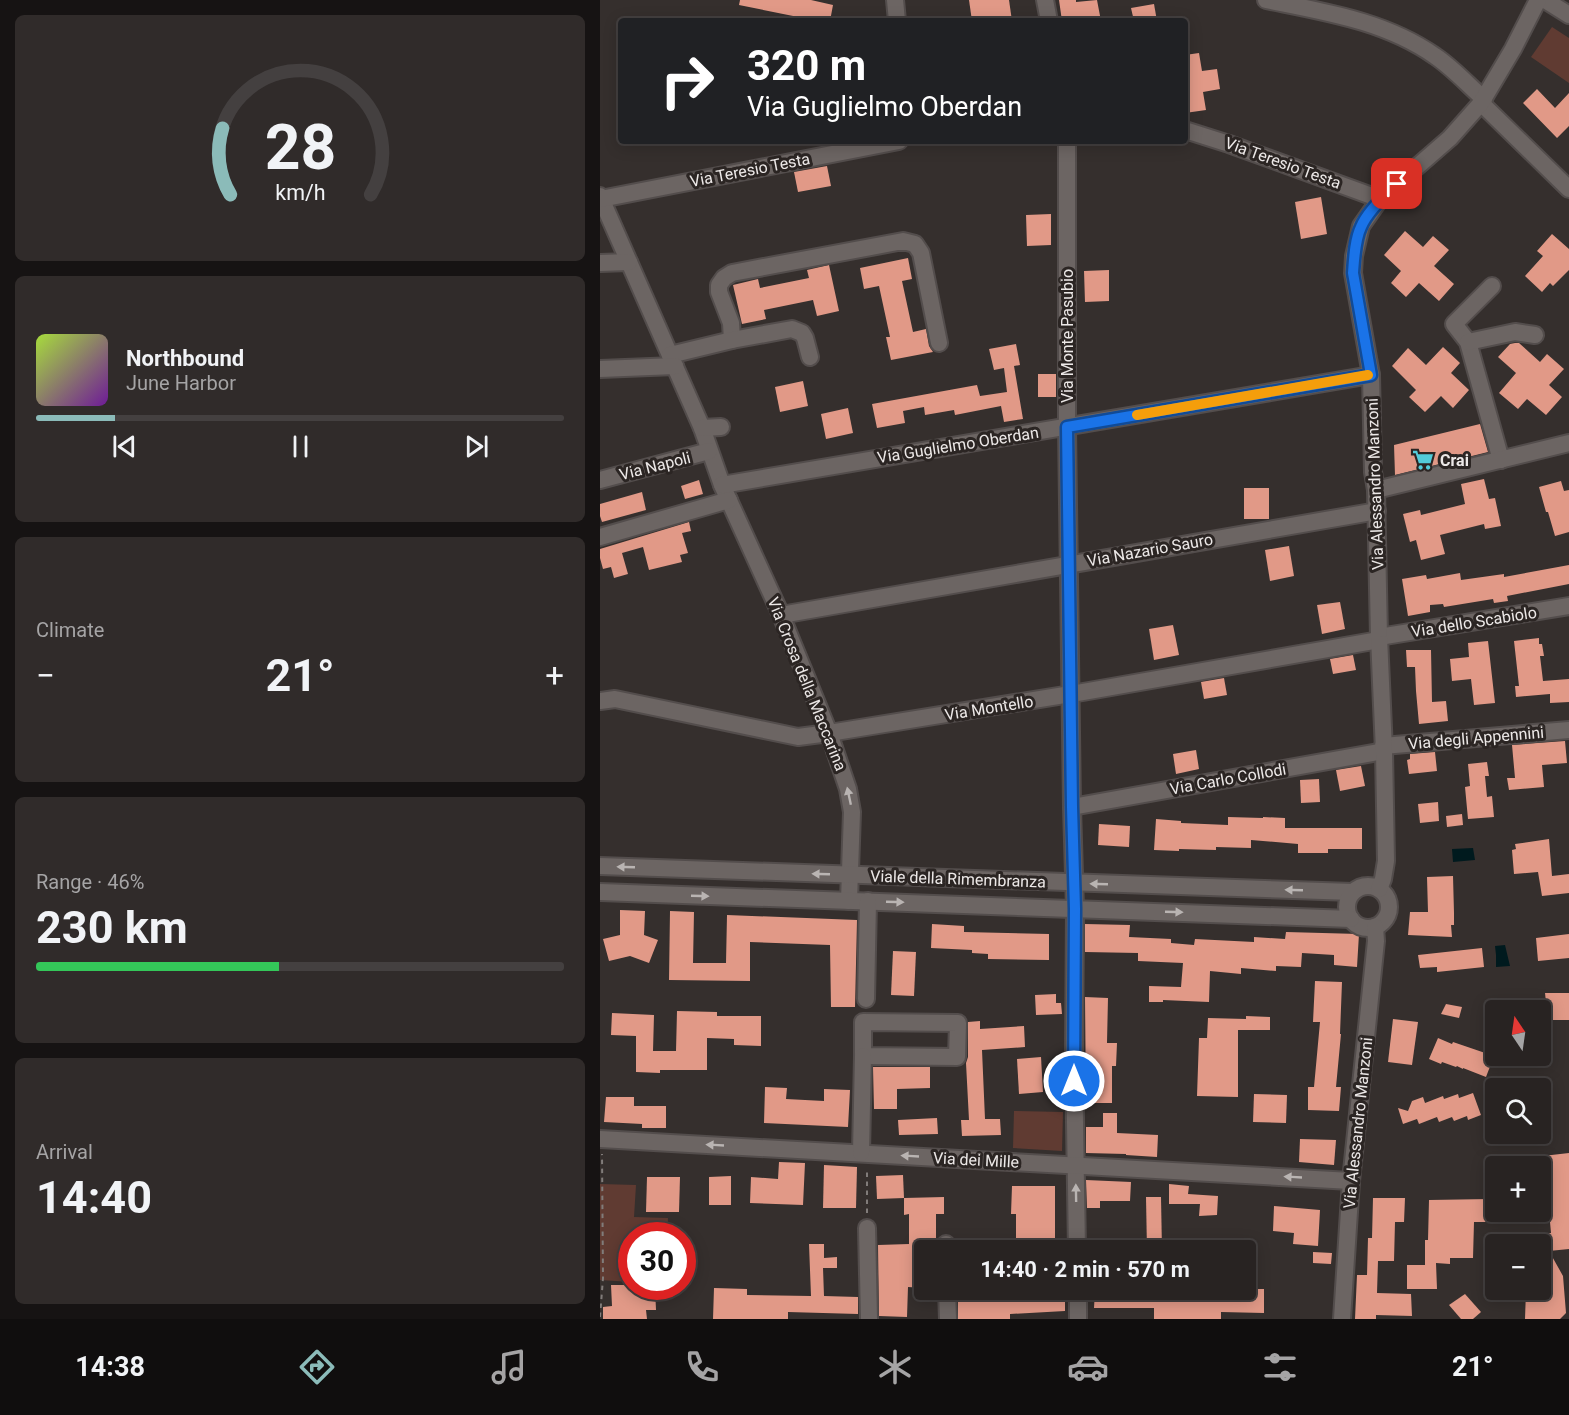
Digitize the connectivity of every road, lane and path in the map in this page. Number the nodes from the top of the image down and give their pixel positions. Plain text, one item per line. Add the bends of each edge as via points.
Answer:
1 (895, 0) edge
2 (1046, 0) edge
3 (1266, 0) edge
4 (1538, 0) edge
5 (1545, 0) edge
6 (1569, 15) edge
7 (897, 18) edge
8 (1048, 18) edge
9 (1483, 101) junction
10 (1188, 130) edge
11 (883, 144) edge
12 (1066, 144) edge
13 (1569, 189) edge
14 (601, 198) edge
15 (1380, 199) junction
16 (629, 262) junction
17 (600, 263) edge
18 (1492, 286) dead end
19 (1535, 334) dead end
20 (732, 340) junction
21 (1468, 342) junction
22 (939, 343) dead end
23 (810, 357) dead end
24 (673, 361) junction
25 (600, 369) edge
26 (1371, 375) junction
27 (721, 427) dead end
28 (1067, 427) junction
29 (702, 428) junction
30 (1569, 443) edge
31 (709, 452) junction
32 (1501, 460) junction
33 (600, 480) edge
34 (1376, 490) junction
35 (726, 492) junction
36 (1377, 511) junction
37 (600, 537) edge
38 (1070, 563) junction
39 (1569, 606) edge
40 (781, 615) junction
41 (1379, 638) junction
42 (1071, 694) junction
43 (600, 702) edge
44 (1569, 730) edge
45 (829, 733) junction
46 (1383, 748) junction
47 (1072, 807) junction
48 (600, 866) edge
49 (850, 875) junction
50 (1075, 883) junction
51 (1379, 889) junction
52 (600, 892) edge
53 (1353, 892) junction
54 (849, 901) junction
55 (868, 901) junction
56 (1075, 909) junction
57 (1351, 919) junction
58 (1375, 927) junction
59 (866, 999) dead end
60 (863, 1056) junction
61 (601, 1145) edge
62 (864, 1160) junction
63 (1076, 1165) junction
64 (1351, 1181) junction
65 (602, 1220) edge
66 (867, 1228) joint
67 (1077, 1240) edge
68 (947, 1300) edge
69 (1078, 1300) edge
70 (600, 1317) edge
71 (869, 1319) edge
72 (948, 1319) edge
73 (1078, 1319) edge
74 (1342, 1319) edge

1 - 7 street
2 - 8 street
3 - 9 street via 1349,17 1395,33 1438,58
4 - 9 street, Via Alessandro Manzoni
5 - 6 street
9 - 13 street
9 - 15 street, Via Alessandro Manzoni via 1450,138
10 - 15 street, Via Teresio Testa
11 - 14 street, Via Teresio Testa
12 - 28 street, Via Monte Pasubio
14 - 16 street, Via Crosa della Maccarina
15 - 26 street, Via Alessandro Manzoni via 1361,226 1353,273
16 - 17 street
16 - 24 street, Via Crosa della Maccarina
18 - 21 street via 1454,324
19 - 21 street via 1515,332
20 - 22 street via 719,285 732,273 903,241 915,244 921,254
20 - 23 street via 792,329 802,333
20 - 24 street
21 - 32 street
24 - 25 street
24 - 29 street, Via Crosa della Maccarina
26 - 28 street, Via Guglielmo Oberdan
26 - 34 street, Via Alessandro Manzoni
27 - 29 street
28 - 35 street, Via Guglielmo Oberdan
28 - 38 street, Via Monte Pasubio
29 - 31 street, Via Crosa della Maccarina
30 - 32 street
31 - 33 street, Via Napoli
31 - 35 street, Via Crosa della Maccarina
32 - 34 street
34 - 36 street, Via Alessandro Manzoni
35 - 37 street
35 - 40 street, Via Crosa della Maccarina
36 - 38 street, Via Nazario Sauro
36 - 41 street, Via Alessandro Manzoni
38 - 40 street, Via Nazario Sauro
38 - 42 street, Via Monte Pasubio
39 - 41 street, Via dello Scabiolo
40 - 45 street, Via Crosa della Maccarina
41 - 42 street, Via Montello
41 - 46 street, Via Alessandro Manzoni
42 - 45 street, Via Montello
42 - 47 street, Via Monte Pasubio
43 - 45 street, Via Montello via 615,699 798,737
44 - 46 street, Via degli Appennini
49 -> 45 street, Via Crosa della Maccarina via 851,799
46 - 47 street, Via Carlo Collodi
46 - 51 street, Via Alessandro Manzoni via 1385,871
47 - 50 street, Via Monte Pasubio
49 -> 48 street, Viale della Rimembranza
49 - 50 street, Viale della Rimembranza
49 - 54 street, Via Crosa della Maccarina
53 -> 50 street, Viale della Rimembranza
50 - 56 street, Via Monte Pasubio
51 - 53 street via 1365,886
51 - 58 street via 1387,898 1389,909
52 -> 54 street, Viale della Rimembranza
53 - 57 street via 1347,902
54 - 55 street, Viale della Rimembranza
55 -> 56 street, Viale della Rimembranza
55 - 59 street
56 -> 57 street, Viale della Rimembranza
56 - 63 street, Via Monte Pasubio
57 - 58 street via 1359,926
58 - 64 street, Via Alessandro Manzoni
60 - 60 street via 863,1022 958,1023 957,1057
60 - 62 street
62 -> 61 street, Via dei Mille
61 - 65 path
63 -> 62 street, Via dei Mille
62 - 66 path
64 -> 63 street, Via dei Mille
67 -> 63 street, Via Monte Pasubio
64 - 74 street, Via Alessandro Manzoni
65 - 70 path
66 - 71 street
68 - 72 street
69 - 73 street

